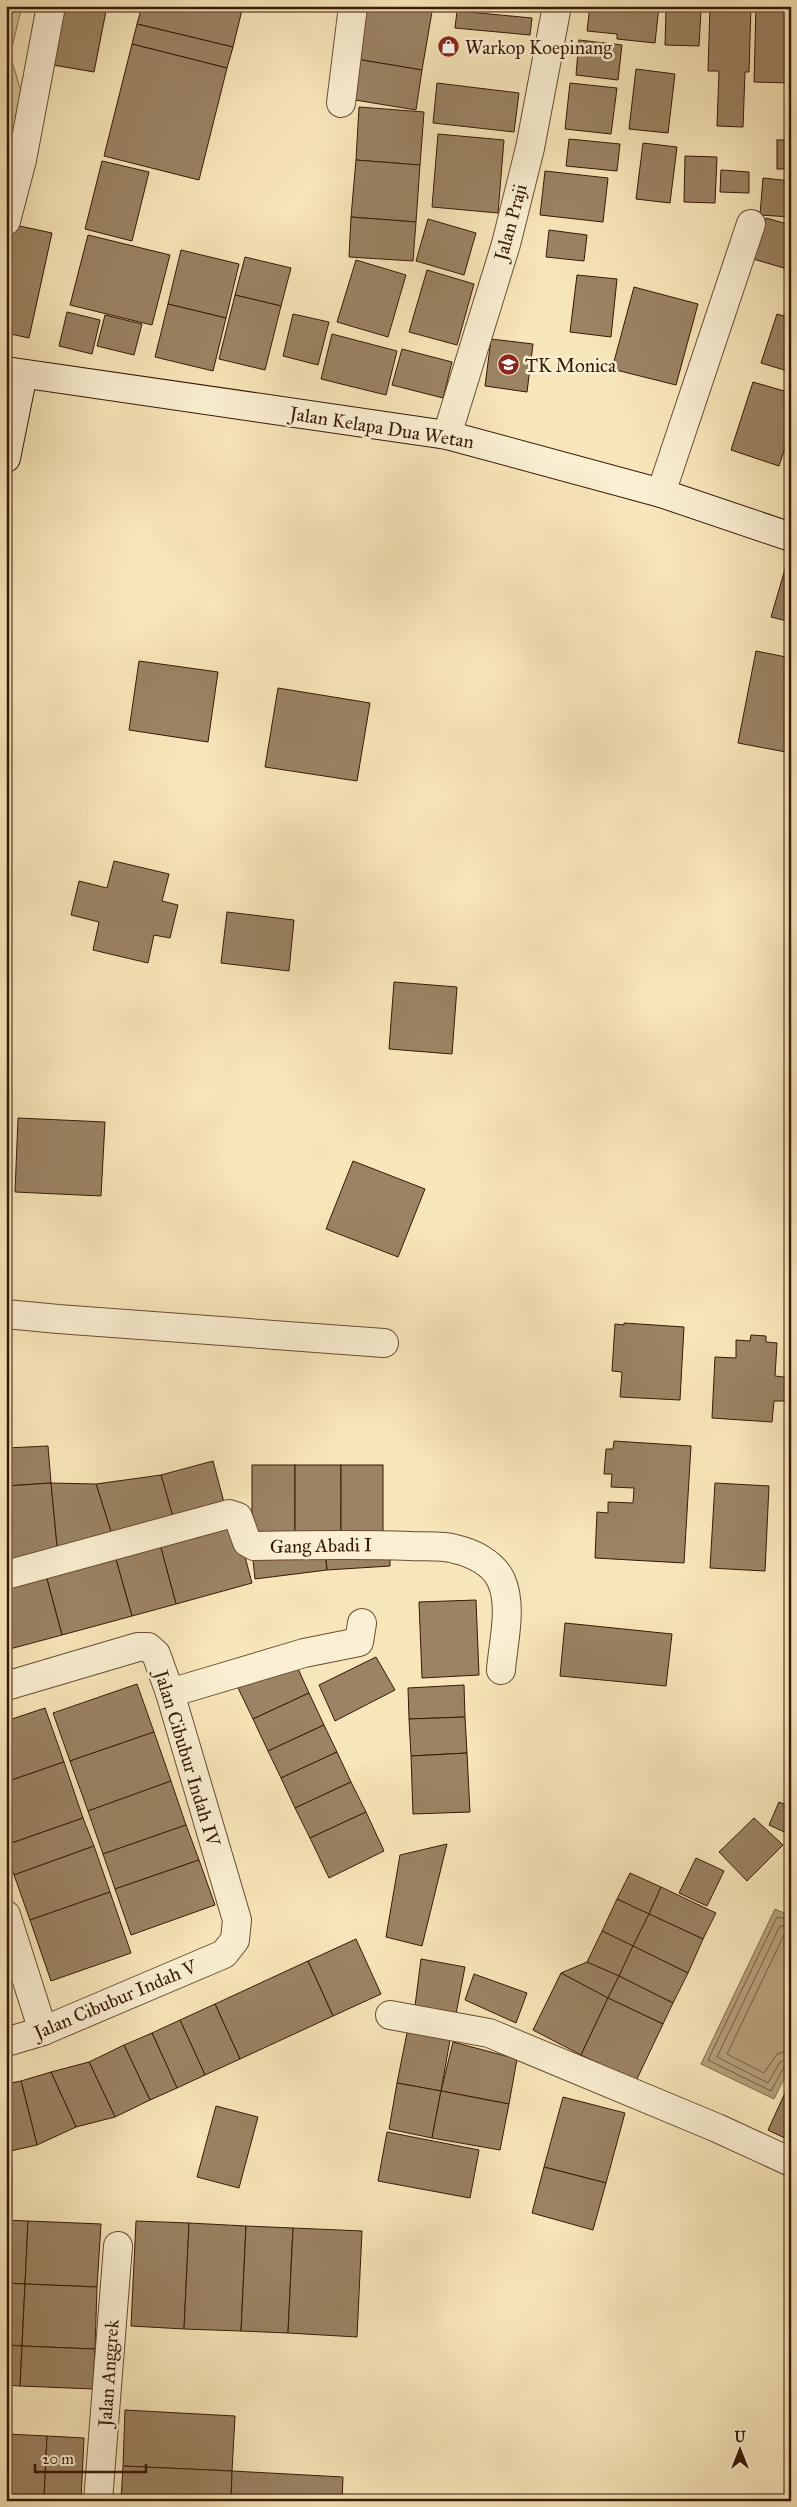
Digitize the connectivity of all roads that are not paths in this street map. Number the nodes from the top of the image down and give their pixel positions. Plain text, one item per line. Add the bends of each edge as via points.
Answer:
1 (51, 6) edge
2 (353, 6) edge
3 (556, 6) edge
4 (341, 103) dead end
5 (6, 221) edge
6 (751, 224) dead end
7 (14, 373) edge
8 (448, 434) junction
9 (6, 458) edge
10 (661, 493) junction
11 (791, 537) edge
12 (6, 1314) edge
13 (384, 1343) dead end
14 (6, 1575) edge
15 (362, 1623) dead end
16 (501, 1670) dead end
17 (6, 1686) edge
18 (170, 1693) junction
19 (6, 1915) edge
20 (224, 1954) joint
21 (390, 2016) dead end
22 (44, 2031) junction
23 (6, 2042) edge
24 (791, 2162) edge
25 (118, 2246) dead end
26 (98, 2501) edge

1 - 5 street via 22,160
2 - 4 street
3 - 8 street, Jalan Praji via 530,148 506,244
6 - 10 street
7 - 8 street, Jalan Kelapa Dua Wetan
7 - 9 street, Jalan Kelapa Dua Wetan
8 - 10 street, Jalan Kelapa Dua Wetan
10 - 11 street, Jalan Kelapa Dua Wetan
12 - 13 street
14 - 16 street, Gang Abadi I via 229,1514 238,1517 247,1542 254,1546 453,1548 482,1561 494,1569 501,1580 506,1609
15 - 18 street via 359,1642 304,1653
17 - 18 street, Jalan Cibubur Indah IV via 138,1647 148,1647 156,1654
18 - 20 street, Jalan Cibubur Indah IV via 237,1920 235,1940
19 - 22 street
20 - 22 street, Jalan Cibubur Indah V
21 - 24 street via 489,2033
22 - 23 street, Jalan Cibubur Indah V
25 - 26 street, Jalan Anggrek

